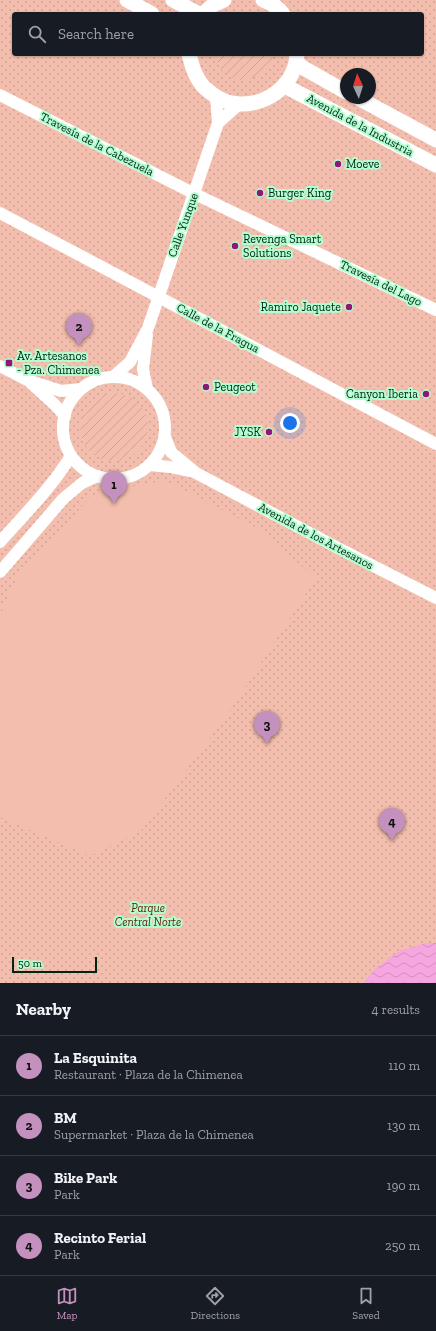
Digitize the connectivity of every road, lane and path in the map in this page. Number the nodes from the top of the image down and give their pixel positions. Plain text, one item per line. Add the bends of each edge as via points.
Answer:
1 (127, 0) edge
2 (173, 0) edge
3 (224, 0) edge
4 (263, 0) edge
5 (281, 8) edge
6 (148, 12) edge
7 (195, 12) edge
8 (205, 12) edge
9 (189, 56) edge
10 (297, 58) edge
11 (285, 86) junction
12 (340, 89) edge
13 (0, 94) edge
14 (216, 97) junction
15 (239, 104) junction
16 (369, 104) edge
17 (218, 123) junction
18 (436, 140) edge
19 (436, 165) edge
20 (195, 194) junction
21 (0, 213) edge
22 (158, 296) junction
23 (436, 310) edge
24 (148, 328) junction
25 (0, 366) edge
26 (113, 377) junction
27 (28, 380) junction
28 (147, 389) junction
29 (81, 390) junction
30 (65, 416) junction
31 (165, 437) junction
32 (436, 444) edge
33 (71, 456) junction
34 (150, 465) junction
35 (196, 473) junction
36 (97, 476) junction
37 (0, 542) edge
38 (0, 572) edge
39 (436, 598) edge

1 - 6 street
2 - 7 street
3 - 8 street
4 - 5 street
9 - 14 street via 193,71 202,86
10 - 11 street
10 - 12 street, Avenida de la Industria via 300,66
11 - 15 street via 272,96 256,103
11 - 19 street, Avenida de la Industria
13 - 20 street, Travesía de la Cabezuela
14 - 15 street
14 - 17 street, Calle Yunque
15 - 17 street, Calle Yunque
16 - 18 street, Avenida de la Industria
17 - 20 street, Calle Yunque
20 - 22 street, Calle Yunque
20 - 23 street, Travesía del Lago
21 - 22 street, Calle de la Fragua
22 - 24 street, Calle Yunque
22 - 32 street, Calle de la Fragua
24 - 26 street, Calle Yunque via 130,362
24 - 28 street, Calle Yunque via 143,370
25 - 27 street
26 - 28 street via 131,380
26 - 29 street via 96,381
27 - 29 street via 61,391
27 - 30 street
28 - 31 street via 162,411
29 - 30 street via 71,402
30 - 33 street via 63,430
31 - 34 street via 162,447
31 - 35 street, Avenida de los Artesanos via 171,452
33 - 36 street via 83,468
33 - 37 street via 51,486
34 - 35 street, Avenida de los Artesanos
34 - 36 street via 139,473 125,478
35 - 39 street, Avenida de los Artesanos
36 - 38 street via 82,483 64,499

